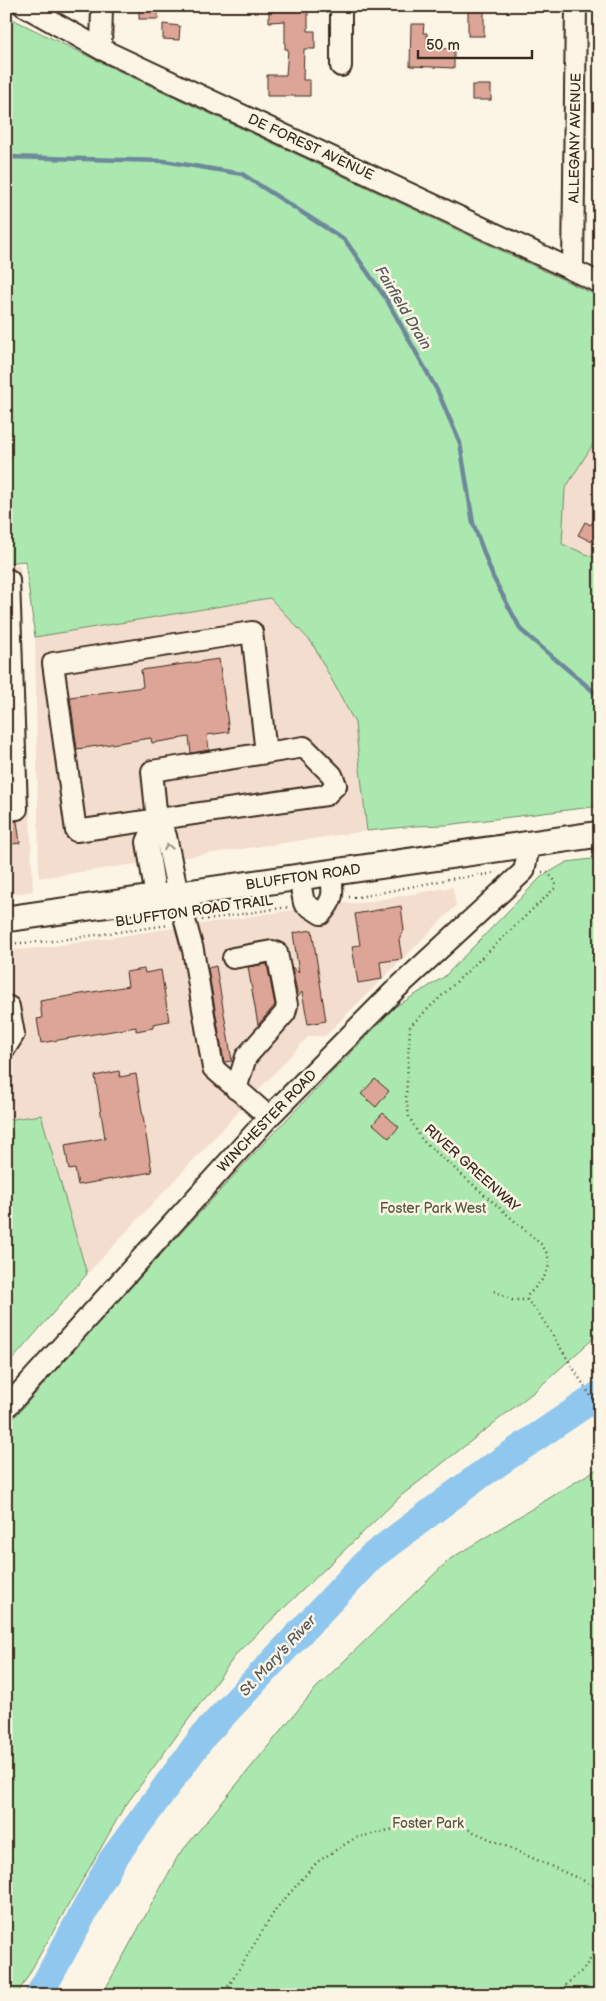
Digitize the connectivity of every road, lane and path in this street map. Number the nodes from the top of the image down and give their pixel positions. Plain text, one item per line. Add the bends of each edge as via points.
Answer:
1 (24, 6) edge
2 (102, 6) edge
3 (341, 6) edge
4 (576, 6) edge
5 (101, 49) junction
6 (341, 66) dead end
7 (573, 270) junction
8 (600, 283) edge
9 (6, 580) edge
10 (8, 626) edge
11 (9, 671) edge
12 (10, 716) edge
13 (266, 753) junction
14 (11, 763) edge
15 (6, 810) edge
16 (156, 820) junction
17 (600, 834) edge
18 (526, 844) junction
19 (502, 872) dead end
20 (547, 872) dead end
21 (299, 877) junction
22 (332, 884) junction
23 (167, 896) junction
24 (304, 903) junction
25 (6, 919) edge
26 (186, 922) junction
27 (278, 937) dead end
28 (6, 944) edge
29 (233, 958) dead end
30 (6, 1006) edge
31 (280, 1032) dead end
32 (6, 1047) edge
33 (236, 1089) junction
34 (269, 1117) junction
35 (494, 1290) dead end
36 (527, 1300) junction
37 (6, 1408) edge
38 (600, 1411) edge
39 (600, 1888) edge
40 (600, 1948) edge
41 (223, 1995) edge
42 (554, 1995) edge

1 - 5 street, DE FOREST AVENUE
2 - 5 street
3 - 6 street
4 - 7 street, ALLEGANY AVENUE
5 - 7 street, DE FOREST AVENUE
7 - 8 street, DE FOREST AVENUE
9 - 10 street via 9,580
10 - 11 street
11 - 12 street
12 - 14 street
13 - 16 street via 152,771
13 - 16 street via 304,747 332,775 336,785 326,795
13 - 16 street via 252,632 53,662 76,832
14 - 15 street via 17,809
16 - 23 street via 166,836
17 - 18 main road, BLUFFTON ROAD
18 - 22 main road, BLUFFTON ROAD
18 - 34 street, WINCHESTER ROAD via 524,871 394,991
19 - 22 path via 359,897
20 - 36 path, RIVER GREENWAY via 556,882 555,888 415,1020 408,1034 406,1098 415,1130 422,1140 547,1251 550,1265
21 - 22 main road, BLUFFTON ROAD
21 - 23 main road, BLUFFTON ROAD
21 - 24 street
22 - 24 street via 330,904 321,914
23 - 25 main road, BLUFFTON ROAD
23 - 26 street
24 - 26 path, BLUFFTON ROAD TRAIL
26 - 28 path, BLUFFTON ROAD TRAIL via 52,941
26 - 33 street via 201,949 213,1068
27 - 31 street via 283,946 294,1010
29 - 33 street via 272,951 277,953 287,1005 285,1013 246,1057
30 - 32 street via 14,1034
33 - 34 street
34 - 37 street, WINCHESTER ROAD
35 - 36 path via 512,1300
36 - 38 path via 554,1335
39 - 41 path via 456,1824 415,1824 355,1838 317,1862 282,1902
40 - 42 path via 583,1970

